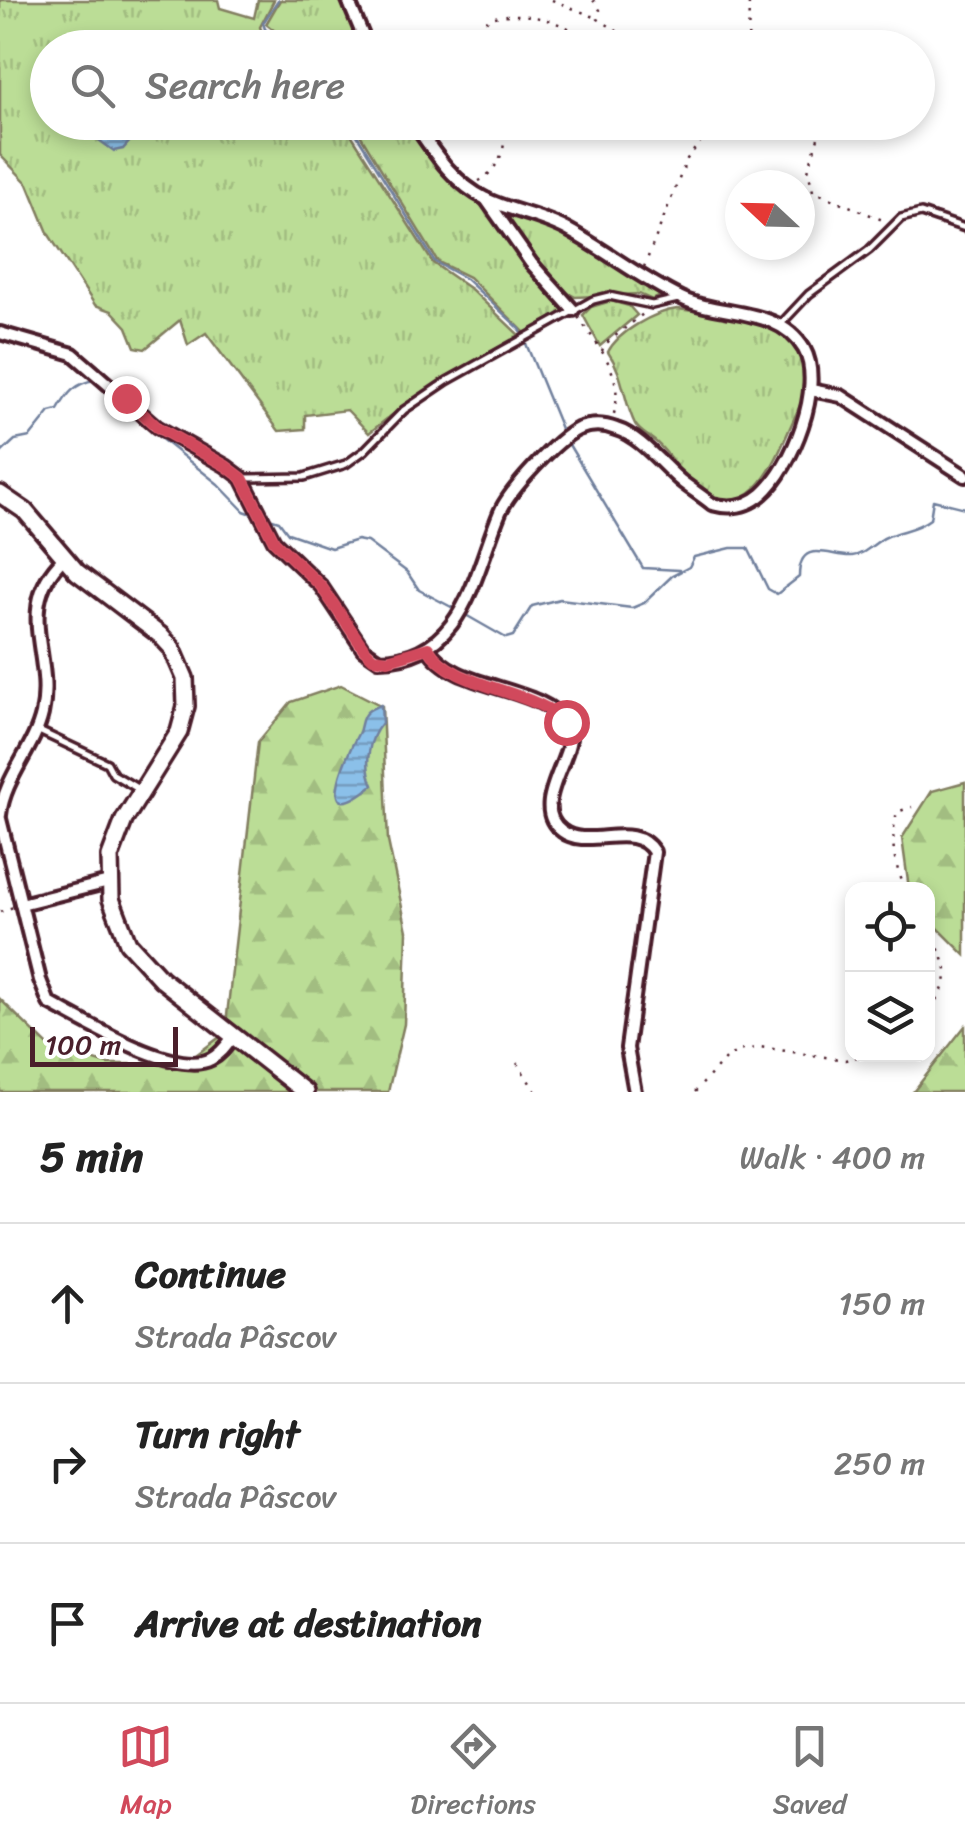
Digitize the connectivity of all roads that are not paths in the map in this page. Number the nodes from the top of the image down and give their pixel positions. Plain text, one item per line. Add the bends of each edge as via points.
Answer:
1 (348, 0) edge
2 (360, 30) edge
3 (426, 140) edge
4 (485, 198) junction
5 (965, 228) edge
6 (681, 298) junction
7 (573, 310) junction
8 (779, 326) junction
9 (0, 332) edge
10 (811, 390) junction
11 (965, 476) edge
12 (242, 478) junction
13 (0, 494) edge
14 (64, 558) junction
15 (428, 648) junction
16 (37, 729) junction
17 (142, 790) junction
18 (0, 817) edge
19 (108, 882) junction
20 (21, 904) junction
21 (233, 1037) junction
22 (305, 1092) edge
23 (634, 1092) edge

1 - 2 street
3 - 4 street via 447,169
4 - 6 street via 556,223
4 - 7 street
5 - 8 lane via 920,213 901,218
6 - 7 lane via 652,305 609,296
6 - 8 street
7 - 12 lane via 404,410 346,464 304,477
8 - 10 street via 810,362
9 - 12 street via 73,354 157,427
10 - 11 street via 840,396
10 - 15 street via 781,466 762,494 739,506 712,504 619,429 594,424 575,430 501,510 466,602
12 - 15 street via 274,541 321,586 373,658
13 - 14 main road via 25,511
14 - 16 street via 38,598 43,708
14 - 17 main road via 160,635 186,678 179,732
15 - 23 street via 444,666 544,706 566,722 570,742 550,806 561,831 620,835 650,844 654,852 627,1048
16 - 17 lane via 108,763 113,774
16 - 18 street
17 - 19 main road via 113,845
18 - 20 street
19 - 20 street
19 - 21 main road via 136,955
20 - 21 street via 49,1002 133,1048 194,1063 209,1060
21 - 22 main road

